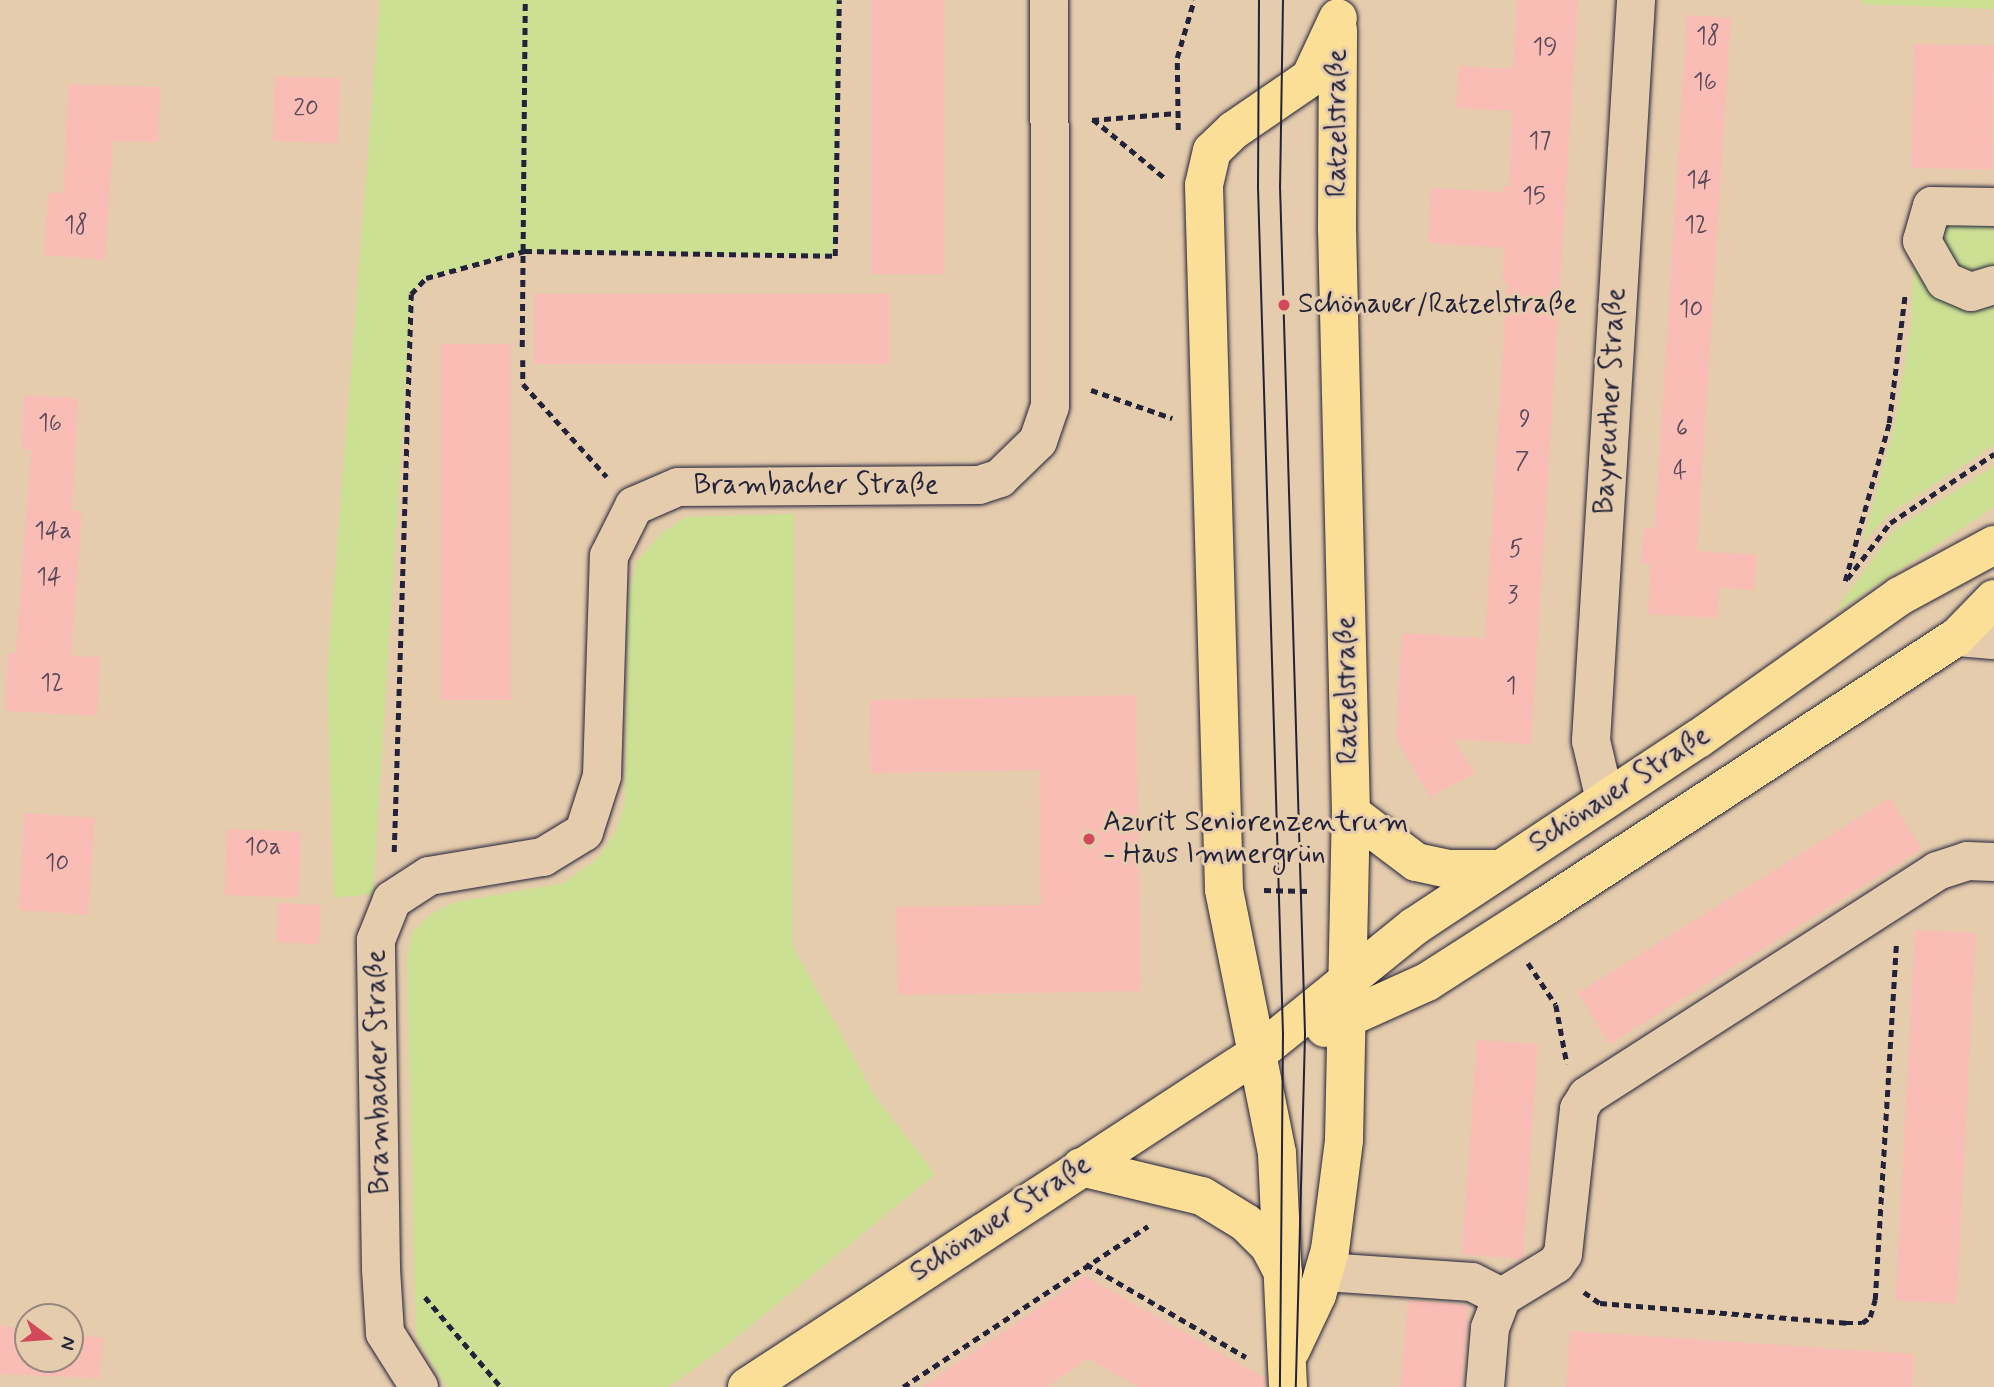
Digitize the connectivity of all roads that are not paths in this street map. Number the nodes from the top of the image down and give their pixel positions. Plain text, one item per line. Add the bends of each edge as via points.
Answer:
1 (1049, 0) edge
2 (1636, 0) edge
3 (1338, 9) edge
4 (1994, 207) edge
5 (1994, 285) edge
6 (1994, 545) edge
7 (1994, 599) edge
8 (1976, 638) edge
9 (1605, 800) junction
10 (1351, 813) junction
11 (1994, 862) edge
12 (1499, 869) junction
13 (1348, 980) junction
14 (1348, 1020) junction
15 (1258, 1053) junction
16 (1081, 1167) junction
17 (1283, 1272) junction
18 (1325, 1272) junction
19 (1502, 1297) junction
20 (1289, 1374) edge
21 (419, 1387) edge
22 (747, 1387) edge
23 (1485, 1387) edge

1 - 21 street, Brambacher Straße via 1050,406 1038,442 1000,478 979,485 678,487 634,506 609,556 602,776 584,832 543,857 429,876 392,900 376,940 381,1269 386,1333
2 - 9 street, Bayreuther Straße via 1591,741
3 - 10 main road, Ratzelstraße via 1337,229
3 - 15 main road, Ratzelstraße via 1310,78 1234,130 1212,151 1204,185 1224,889
4 - 5 street via 1932,206 1922,241 1945,281 1971,292
6 - 9 main road, Schönauer Straße via 1900,596
7 - 8 main road, Schönauer Straße
8 - 14 main road, Schönauer Straße via 1427,982
9 - 12 main road, Schönauer Straße
10 - 12 main road via 1416,862 1449,869
10 - 13 main road, Ratzelstraße
11 - 19 street via 1951,865 1587,1096 1579,1109 1565,1247 1557,1263
12 - 13 main road, Schönauer Straße via 1415,926
13 - 14 main road, Ratzelstraße
13 - 15 main road, Schönauer Straße
14 - 15 main road, Schönauer Straße
14 - 18 main road, Ratzelstraße via 1342,1167
15 - 16 main road, Schönauer Straße
15 - 17 main road, Ratzelstraße via 1278,1153
16 - 17 main road, Ratzelstraße via 1161,1182 1202,1196 1246,1223 1269,1246
16 - 22 main road, Schönauer Straße
17 - 20 main road, Ratzelstraße
18 - 19 street via 1472,1282
18 - 20 main road, Ratzelstraße
19 - 23 street via 1490,1328

